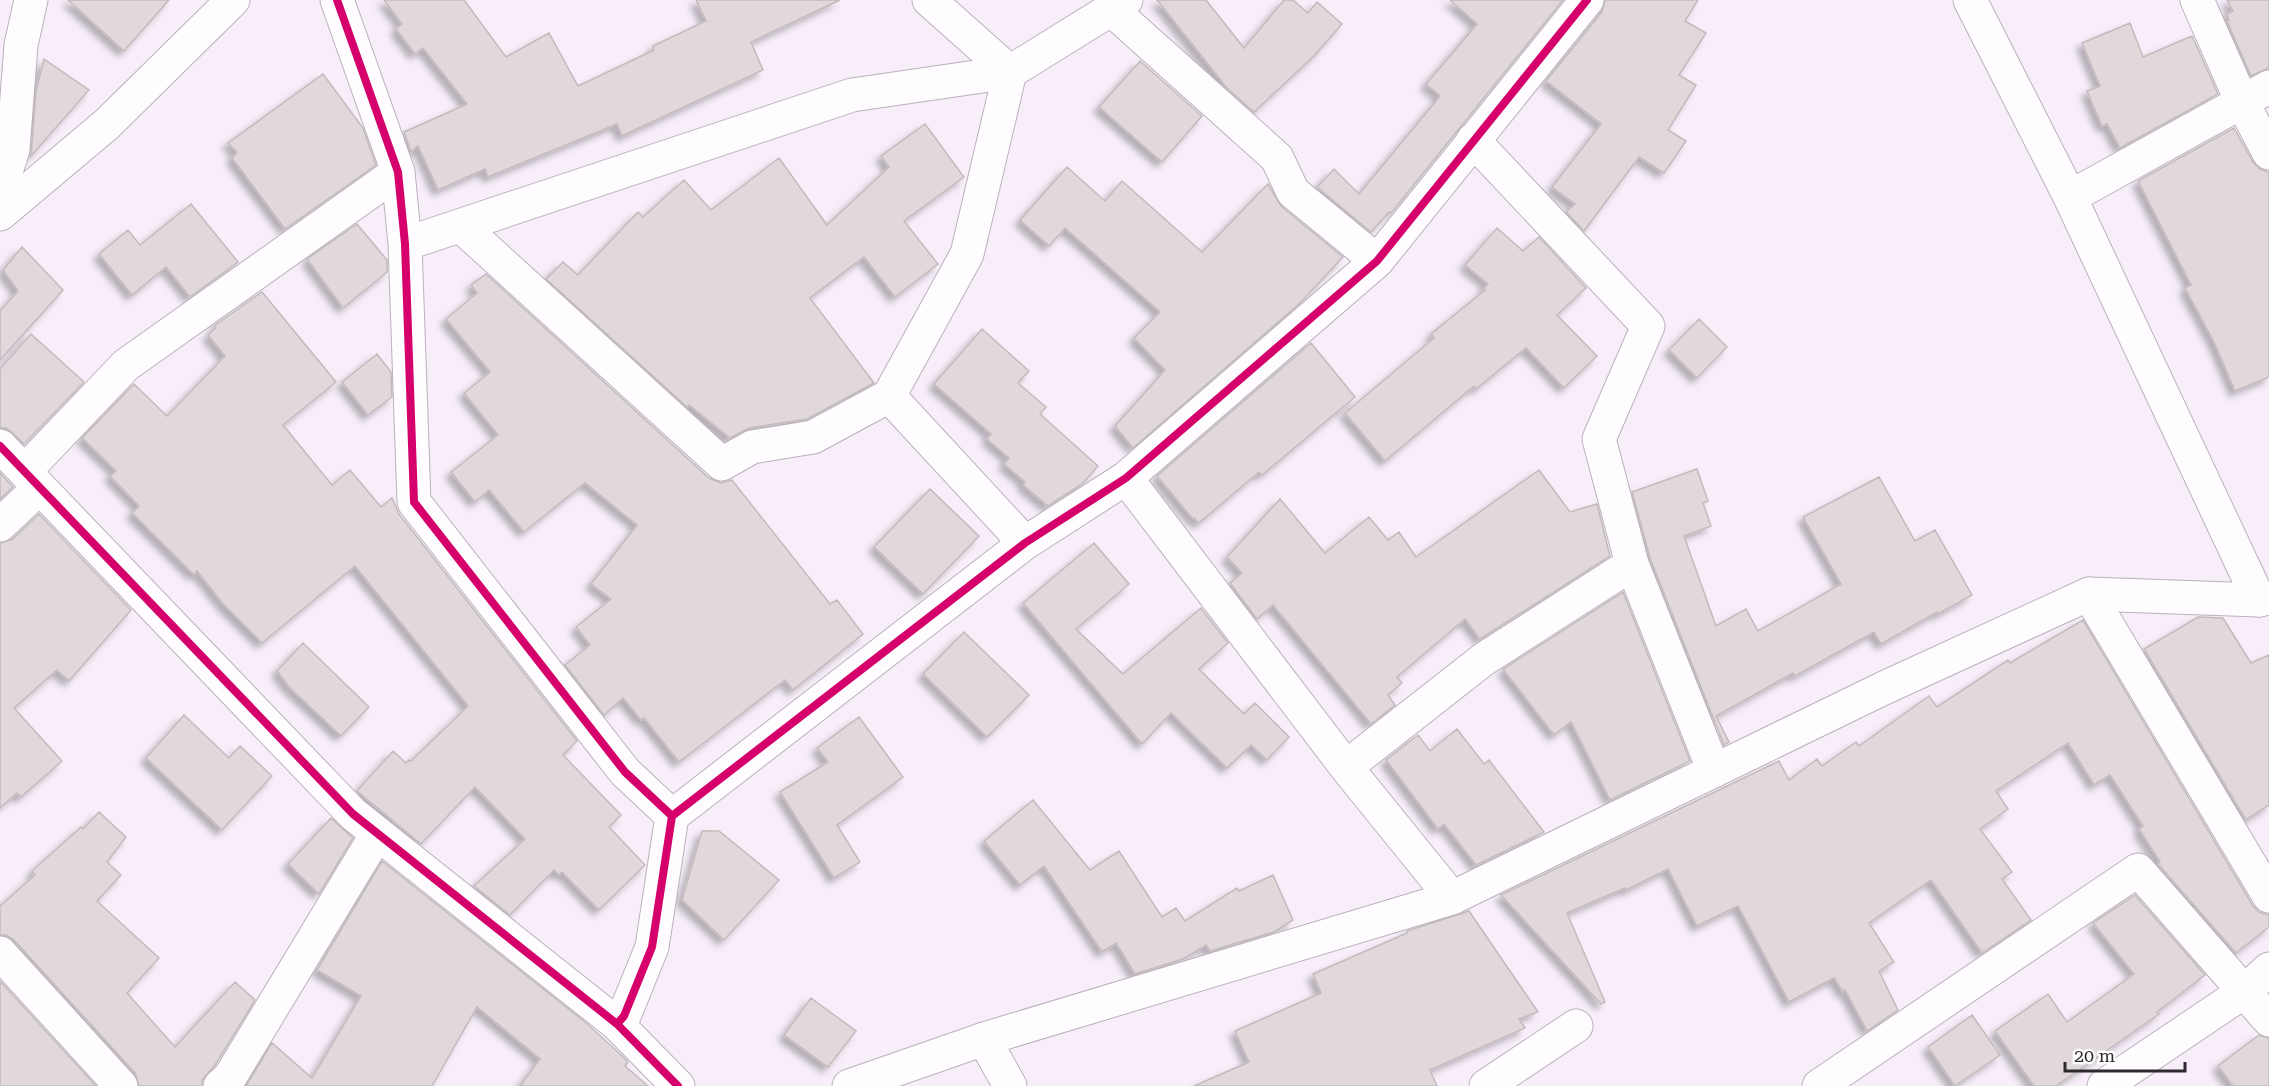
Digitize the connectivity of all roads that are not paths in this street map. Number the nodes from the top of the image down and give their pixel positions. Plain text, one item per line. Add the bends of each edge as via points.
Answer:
1 (31, 0) edge
2 (233, 0) edge
3 (337, 0) edge
4 (928, 0) edge
5 (1587, 0) edge
6 (1970, 0) edge
7 (2197, 0) edge
8 (1119, 5) edge
9 (1010, 72) junction
10 (2256, 94) edge
11 (1473, 140) junction
12 (2269, 153) edge
13 (398, 172) junction
14 (0, 191) edge
15 (2070, 197) junction
16 (0, 214) edge
17 (461, 226) junction
18 (405, 244) junction
19 (1377, 261) junction
20 (889, 396) junction
21 (0, 446) edge
22 (1126, 478) junction
23 (32, 480) junction
24 (0, 525) edge
25 (1025, 543) junction
26 (1632, 564) junction
27 (2089, 594) junction
28 (2264, 599) edge
29 (1346, 767) junction
30 (1714, 771) junction
31 (672, 816) junction
32 (377, 834) junction
33 (2269, 896) edge
34 (1452, 898) junction
35 (0, 953) edge
36 (2269, 969) edge
37 (2245, 992) junction
38 (2269, 1020) edge
39 (617, 1024) junction
40 (1576, 1026) dead end
41 (984, 1039) junction
42 (121, 1086) edge
43 (220, 1086) edge
44 (678, 1086) edge
45 (849, 1086) edge
46 (1010, 1086) edge
47 (1486, 1086) edge
48 (1819, 1086) edge
49 (2104, 1086) edge

1 - 14 street via 21,45 13,149
2 - 16 street via 107,124
3 - 13 street
4 - 9 street
5 - 11 street
6 - 15 street
7 - 10 street
8 - 9 street
8 - 19 street via 1277,158 1293,192
9 - 17 street via 852,95
9 - 20 street via 967,254
10 - 12 street
10 - 15 street
11 - 19 street
11 - 26 street via 1648,326 1599,439
13 - 18 street
13 - 23 street via 126,365
15 - 28 street
17 - 18 street
17 - 20 street via 722,464 752,447 813,437
18 - 31 street via 414,502 625,772
19 - 22 street
20 - 25 street
21 - 23 street
22 - 25 street
22 - 29 street
23 - 24 street
23 - 32 street via 353,814
25 - 31 street
26 - 29 street via 1484,659
26 - 30 street
27 - 28 street
27 - 30 street
27 - 33 street
29 - 34 street
30 - 34 street
31 - 39 street via 652,947 624,1016
32 - 39 street
32 - 43 street via 230,1077
34 - 41 street
35 - 42 street
36 - 37 street
37 - 38 street
37 - 48 street via 2138,870
37 - 49 street
39 - 44 street
40 - 47 street
41 - 45 street
41 - 46 street

